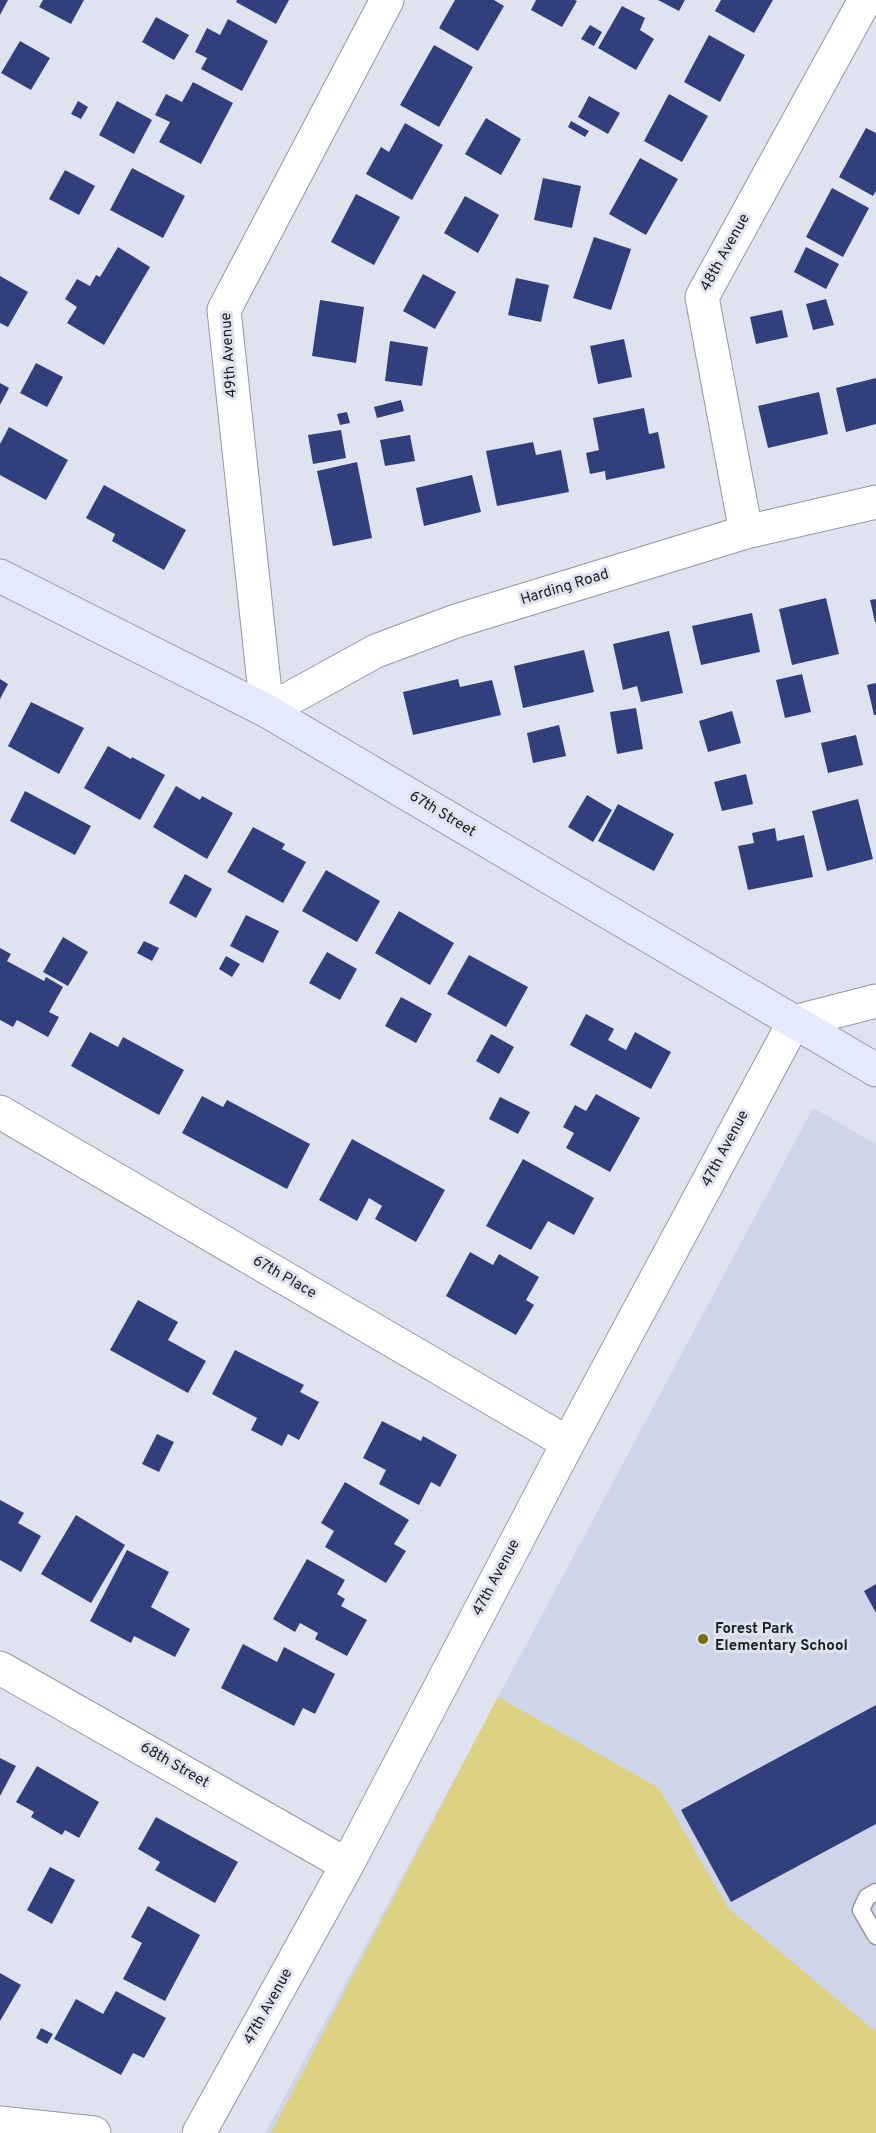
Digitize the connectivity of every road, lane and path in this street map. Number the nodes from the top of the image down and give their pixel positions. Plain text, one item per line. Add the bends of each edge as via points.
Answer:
1 (387, 0) edge
2 (865, 0) edge
3 (876, 502) edge
4 (746, 532) junction
5 (0, 576) edge
6 (267, 711) junction
7 (876, 1001) edge
8 (794, 1022) junction
9 (876, 1070) edge
10 (0, 1112) edge
11 (568, 1443) junction
12 (0, 1668) edge
13 (347, 1864) junction
14 (876, 1892) edge
15 (876, 1936) edge
16 (0, 2123) edge
17 (94, 2133) edge
18 (199, 2133) edge

1 - 6 street, 49th Avenue via 224,310
2 - 4 street, 48th Avenue via 702,297
3 - 4 street, Harding Road
4 - 6 street, Harding Road via 456,621 375,651
5 - 6 street, 67th Street
6 - 8 street, 67th Street
7 - 8 street
8 - 9 street, 67th Street
8 - 11 street, 47th Avenue
10 - 11 street, 67th Place
11 - 13 street, 47th Avenue
12 - 13 street, 68th Street
13 - 18 street, 47th Avenue
14 - 15 lane via 867,1897 861,1910
16 - 17 street

